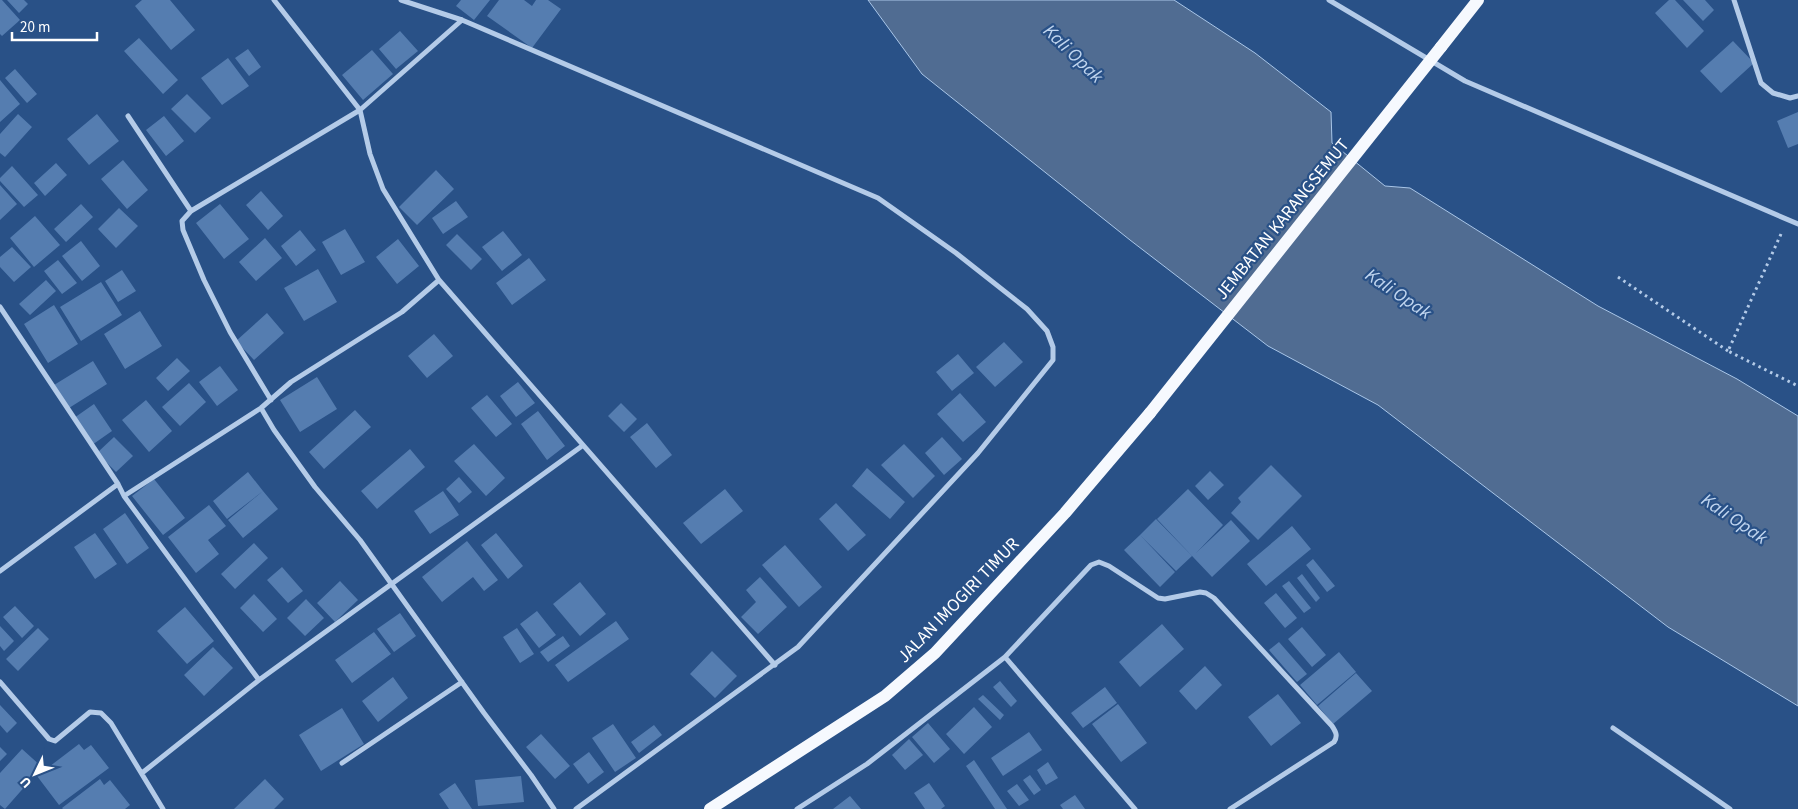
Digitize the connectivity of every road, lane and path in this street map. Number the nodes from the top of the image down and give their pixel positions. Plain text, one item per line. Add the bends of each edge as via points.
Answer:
1 (274, 0) edge
2 (402, 0) edge
3 (1329, 0) edge
4 (1478, 0) edge
5 (1734, 0) edge
6 (462, 20) junction
7 (1798, 96) edge
8 (360, 110) junction
9 (128, 116) dead end
10 (191, 211) junction
11 (1788, 220) junction
12 (1798, 224) edge
13 (1618, 277) dead end
14 (439, 280) junction
15 (0, 307) edge
16 (1728, 350) junction
17 (1798, 386) edge
18 (271, 400) junction
19 (261, 408) junction
20 (1150, 412) joint
21 (582, 446) junction
22 (118, 484) junction
23 (124, 496) junction
24 (0, 571) edge
25 (392, 584) junction
26 (1005, 657) junction
27 (774, 665) junction
28 (259, 680) junction
29 (0, 682) edge
30 (462, 682) junction
31 (1613, 728) dead end
32 (342, 763) dead end
33 (142, 773) junction
34 (163, 809) edge
35 (554, 809) edge
36 (576, 809) edge
37 (710, 809) edge
38 (797, 809) edge
39 (1135, 809) edge
40 (1230, 809) edge
41 (1730, 809) edge

1 - 8 street
2 - 6 street
3 - 11 street via 1465,81
4 - 20 main road, JEMBATAN KARANGSEMUT, bridge
5 - 7 street via 1761,83 1773,93 1790,98
6 - 8 street
6 - 27 street via 878,198 956,253 1026,309 1047,331 1053,347 1053,360 978,453 798,647
8 - 10 street
8 - 14 street via 370,154 383,189
9 - 10 street
10 - 18 street via 182,221 183,230 204,280 230,332
11 - 12 street
11 - 16 path
13 - 16 path
14 - 18 street via 402,312 291,382
14 - 21 street
15 - 22 street
16 - 17 path
18 - 19 street
19 - 23 street
19 - 25 street via 315,487
20 - 37 main road, JALAN IMOGIRI TIMUR via 1065,514 935,653 884,696
21 - 25 street
21 - 27 street
22 - 23 street
22 - 24 street
23 - 28 street
25 - 28 street
25 - 30 street
26 - 38 street via 868,764
26 - 39 street
26 - 40 street via 1091,565 1099,562 1165,600 1206,592 1332,726 1337,738
27 - 36 street
28 - 33 street
29 - 33 street via 49,739 55,740 90,712 101,713 111,723
30 - 32 street
30 - 35 street
31 - 41 street
33 - 34 street

